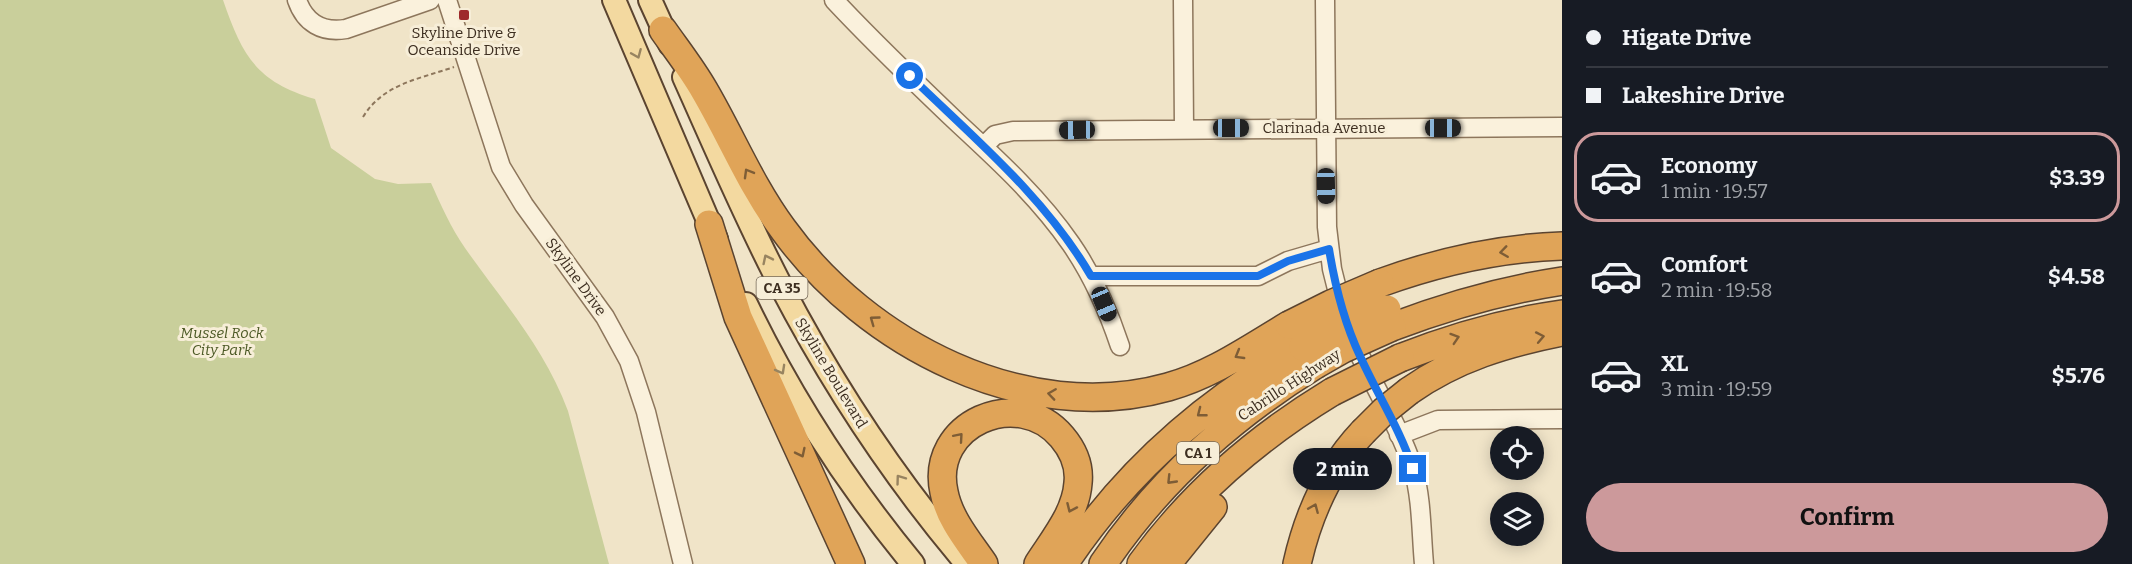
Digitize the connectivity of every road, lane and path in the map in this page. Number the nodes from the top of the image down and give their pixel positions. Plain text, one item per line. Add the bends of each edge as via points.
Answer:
1 (297, 0) edge
2 (430, 0) edge
3 (447, 0) edge
4 (614, 0) edge
5 (650, 0) edge
6 (834, 0) edge
7 (1183, 0) edge
8 (1324, 0) edge
9 (663, 30) junction
10 (468, 63) junction
11 (363, 117) dead end
12 (1184, 128) junction
13 (1325, 128) junction
14 (1562, 128) edge
15 (984, 146) junction
16 (709, 224) junction
17 (1562, 246) edge
18 (1329, 249) junction
19 (1091, 276) junction
20 (1556, 282) edge
21 (1562, 314) edge
22 (1562, 332) edge
23 (1120, 346) dead end
24 (1302, 346) junction
25 (1306, 408) junction
26 (1562, 419) edge
27 (1399, 435) junction
28 (683, 564) edge
29 (851, 564) edge
30 (913, 564) edge
31 (967, 564) edge
32 (984, 564) edge
33 (1038, 564) edge
34 (1064, 564) edge
35 (1103, 564) edge
36 (1141, 564) edge
37 (1167, 564) edge
38 (1297, 564) edge
39 (1424, 564) edge

1 - 2 street via 314,25 335,31
3 - 10 street, Skyline Drive
4 -> 16 main road, CA 35
5 - 9 main road, Skyline Boulevard / CA 35
6 - 15 street
7 - 12 street
8 - 13 street
24 -> 9 highway via 1228,361 1156,390 1117,396 1074,397 1035,392 937,358 863,312 797,248 761,195 704,90
31 -> 9 main road, Skyline Boulevard / CA 35 via 893,471 818,353 765,255
10 - 11 path via 382,94
10 - 28 street, Skyline Drive via 493,145 512,187 605,317 629,361 646,412
12 - 13 street, Clarinada Avenue
12 - 15 street, Clarinada Avenue via 1013,131 995,135
13 - 14 street, Clarinada Avenue
13 - 18 street
15 - 19 street via 1046,211
16 -> 29 highway via 738,317
16 -> 30 main road, CA 35 via 752,317 806,413 849,481
17 -> 24 highway, bridge via 1483,255 1380,283 1331,304
18 - 19 street via 1288,261 1258,276
18 - 27 street via 1351,336
19 - 23 street
20 - 24 highway, Cabrillo Highway / CA 1, bridge via 1390,318 1343,349
25 -> 21 highway, Cabrillo Highway / CA 1, bridge via 1400,358 1440,343 1489,327
38 -> 22 highway, bridge via 1321,494 1342,458 1384,411 1452,364 1514,342
24 -> 34 highway via 1235,388 1167,443 1113,498
24 -> 35 highway, Cabrillo Highway / CA 1 via 1254,406 1196,455 1141,513
25 - 36 highway, Cabrillo Highway / CA 1 via 1263,438 1211,484
25 - 37 highway via 1205,515
26 - 27 street via 1438,420
27 - 39 street via 1418,491
32 -> 33 highway via 949,507 943,468 952,444 965,429 990,415 1010,412 1029,415 1053,428 1070,447 1078,469 1072,507

